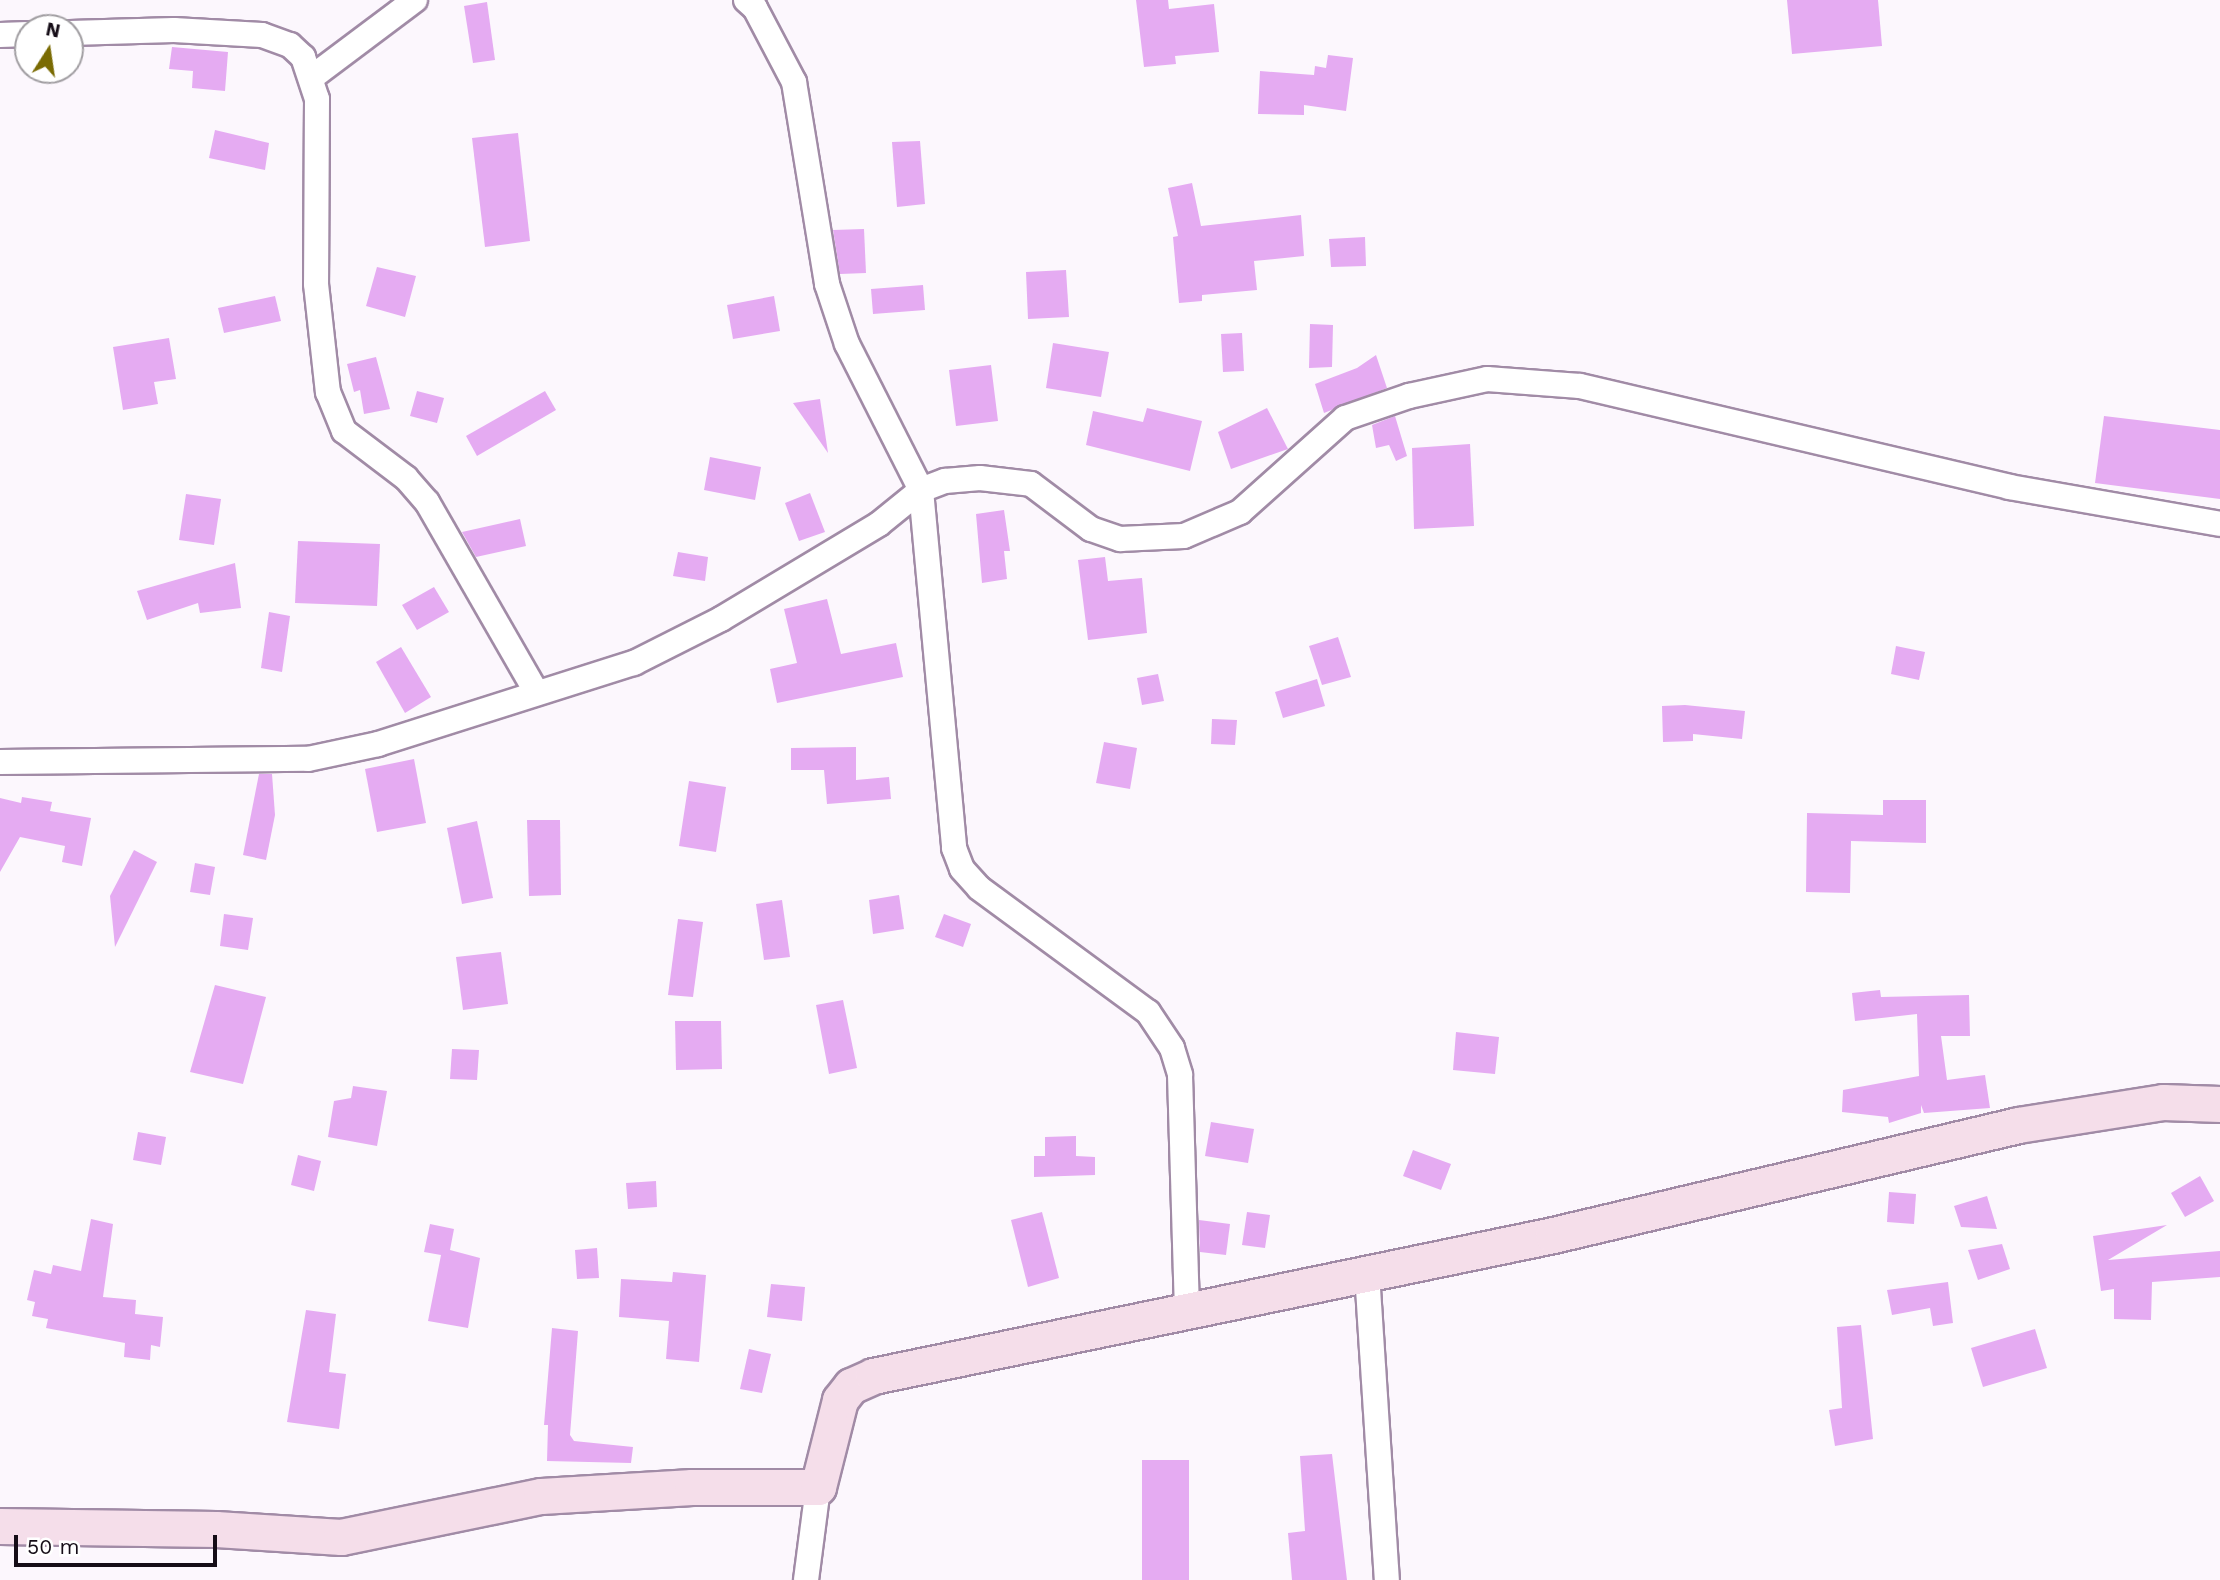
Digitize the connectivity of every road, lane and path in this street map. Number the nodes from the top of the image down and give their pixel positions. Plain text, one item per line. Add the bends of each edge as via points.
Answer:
1 (415, 0) edge
2 (752, 3) edge
3 (84, 33) edge
4 (311, 78) junction
5 (921, 489) junction
6 (2220, 524) edge
7 (537, 693) junction
8 (0, 762) edge
9 (2220, 1104) edge
10 (1367, 1273) junction
11 (1187, 1311) junction
12 (818, 1487) junction
13 (0, 1527) edge
14 (806, 1580) edge
15 (1387, 1580) edge

1 - 4 street
2 - 5 street via 794,82 827,284 847,345
3 - 4 street via 174,30 261,35 290,45 303,57
4 - 7 street via 318,119 316,284 328,392 344,431 406,478 427,502
5 - 6 street via 980,478 1031,484 1091,529 1110,536 1184,536 1240,512 1345,418 1409,396 1487,379 1580,386 2009,488
5 - 7 street via 879,524 721,619 634,663
5 - 11 street via 954,848 962,869 979,888 1148,1012 1172,1048 1180,1075
7 - 8 street via 377,744 308,759
9 - 10 street via 2163,1102 2018,1125 1553,1235
10 - 11 street
10 - 15 street
11 - 12 street via 873,1376 850,1386 840,1400
12 - 13 street via 692,1486 541,1496 341,1536 216,1529
12 - 14 street

